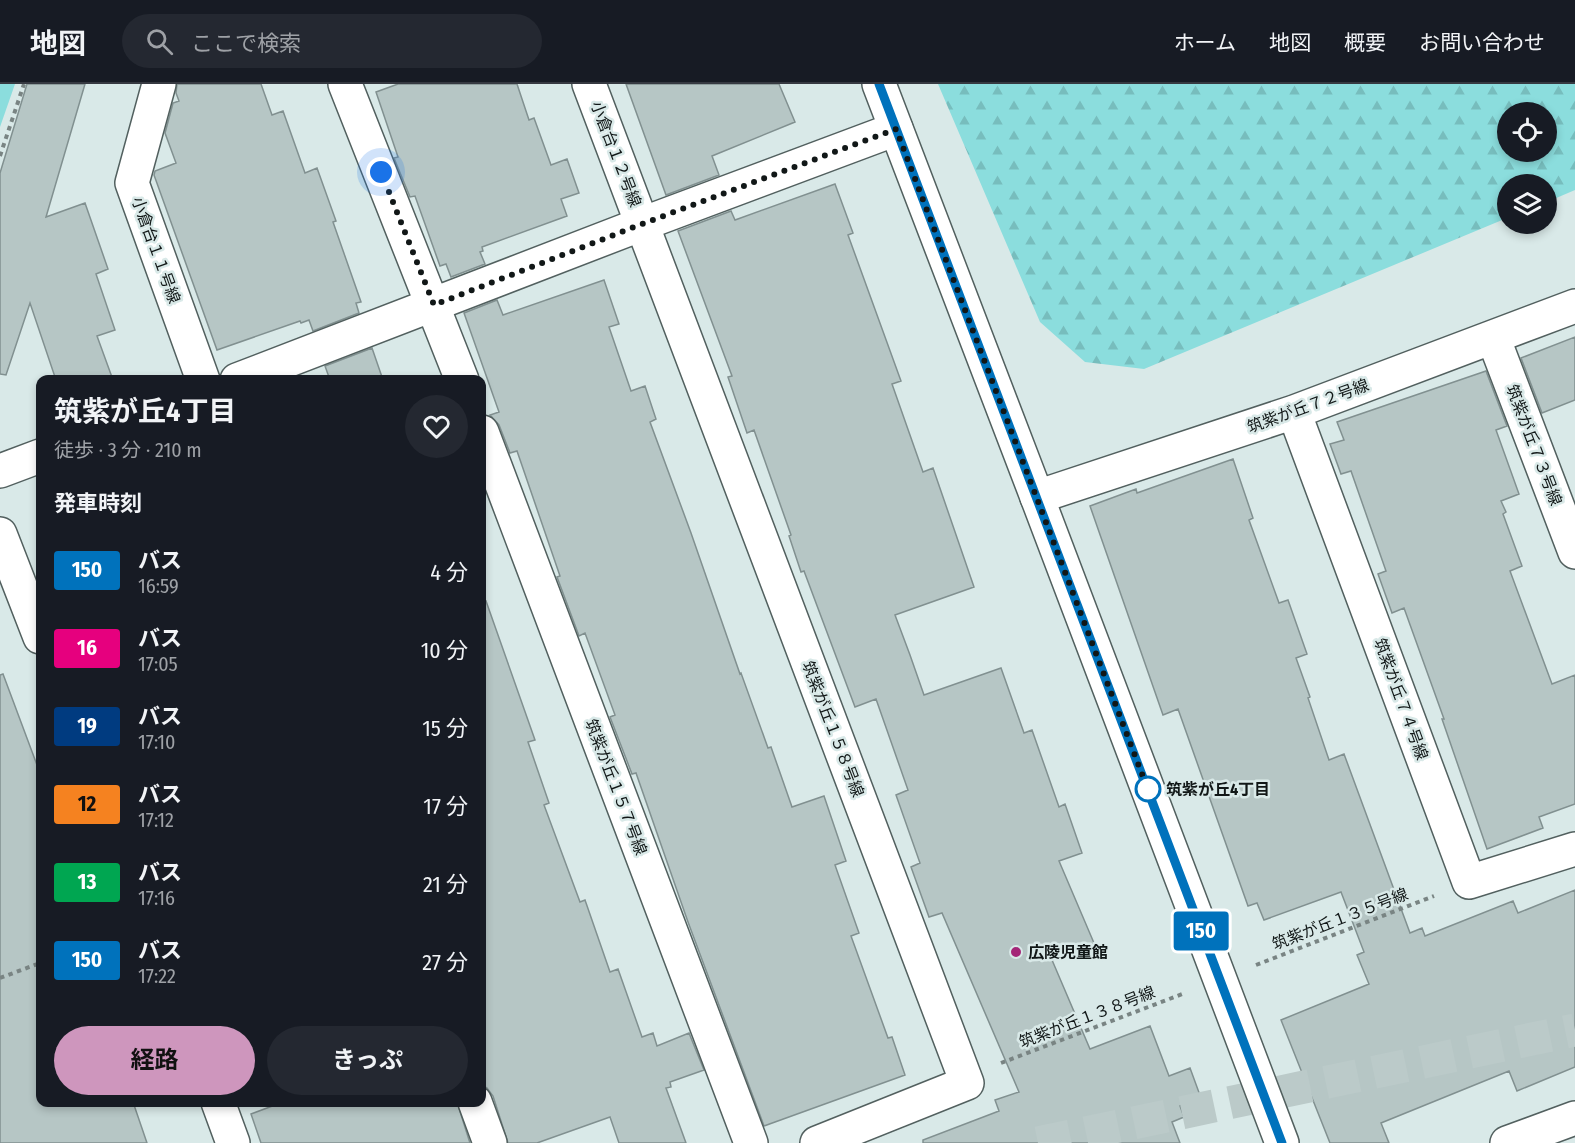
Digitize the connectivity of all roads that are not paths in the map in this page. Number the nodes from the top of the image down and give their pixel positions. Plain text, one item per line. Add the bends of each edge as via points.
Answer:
1 (159, 84) edge
2 (345, 84) edge
3 (589, 84) edge
4 (879, 84) edge
5 (896, 129) junction
6 (642, 224) junction
7 (434, 305) junction
8 (1575, 306) edge
9 (1493, 338) junction
10 (201, 375) edge
11 (250, 375) edge
12 (460, 375) edge
13 (1294, 412) junction
14 (486, 443) edge
15 (36, 458) edge
16 (0, 471) edge
17 (1037, 496) junction
18 (0, 534) edge
19 (1575, 552) edge
20 (36, 627) edge
21 (1575, 849) edge
22 (220, 1107) edge
23 (477, 1107) edge
24 (1575, 1118) edge
25 (233, 1143) edge
26 (490, 1143) edge
27 (751, 1143) edge
28 (817, 1143) edge
29 (1282, 1143) edge
30 (1507, 1143) edge

1 - 10 street, 小倉台１１号線 via 132,183
2 - 7 street
3 - 6 street, 小倉台１２号線
4 - 5 street
5 - 6 street
5 - 17 street
6 - 7 street
6 - 28 street, 筑紫が丘１５８号線 via 967,1083
7 - 11 street
7 - 12 street
8 - 9 street, 筑紫が丘７２号線
9 - 13 street, 筑紫が丘７２号線
9 - 19 street, 筑紫が丘７３号線
13 - 17 street, 筑紫が丘７２号線
13 - 21 street, 筑紫が丘７４号線 via 1469,882
14 - 27 street, 筑紫が丘１５７号線
15 - 16 street
17 - 29 street
18 - 20 street
22 - 25 street
23 - 26 street
24 - 30 street

